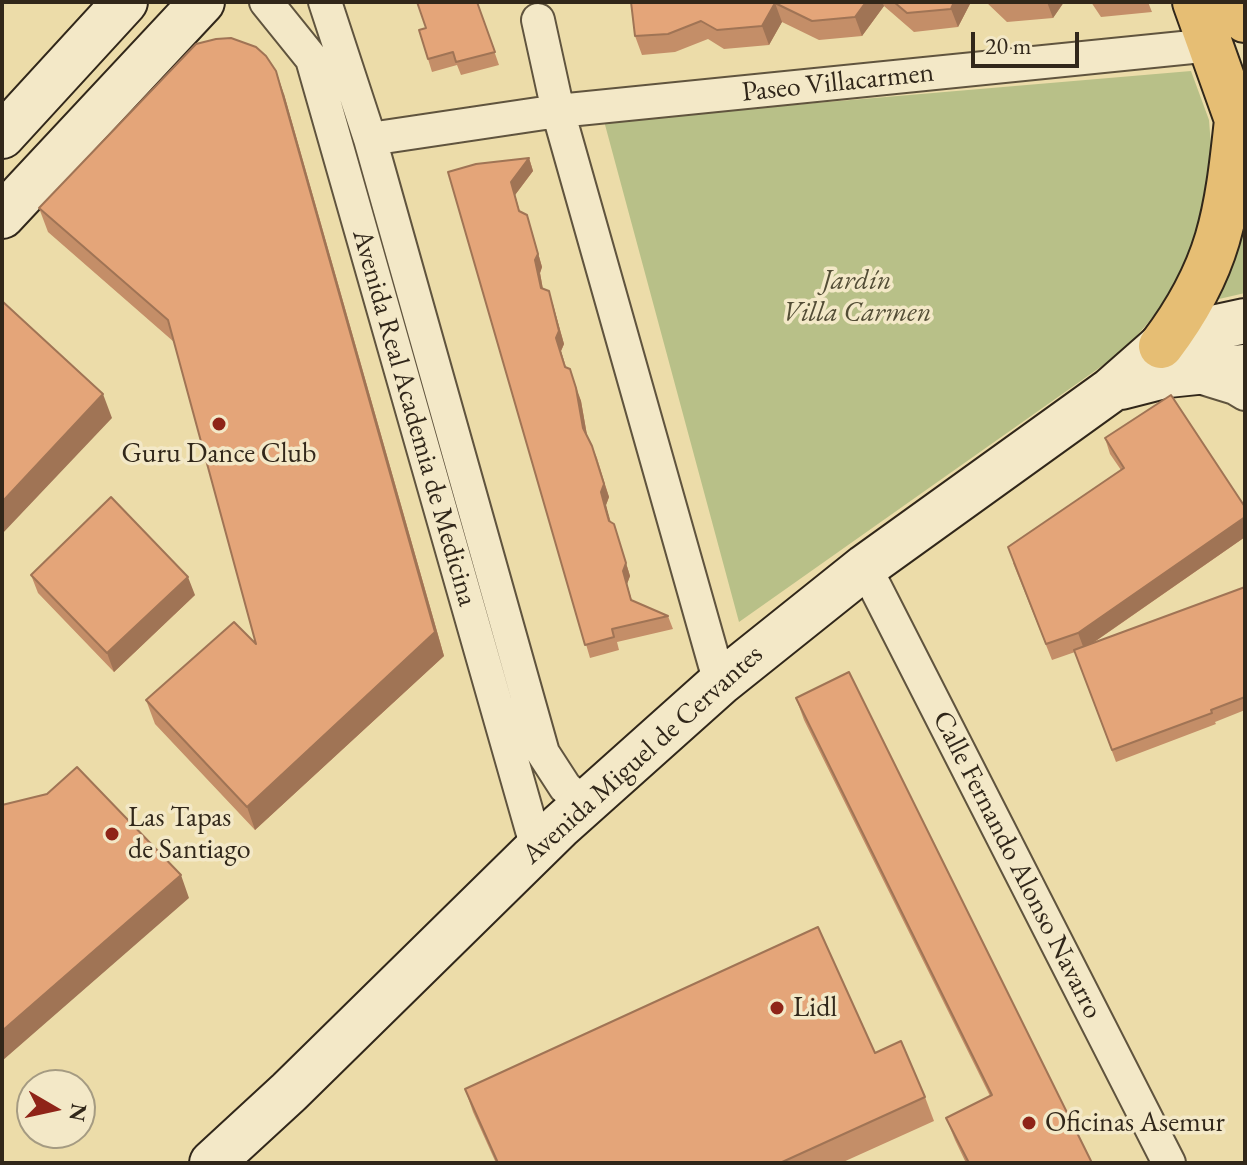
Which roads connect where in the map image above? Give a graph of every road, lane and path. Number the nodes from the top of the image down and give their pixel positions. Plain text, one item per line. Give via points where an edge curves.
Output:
1 (125, 2) edge
2 (202, 2) edge
3 (266, 2) edge
4 (325, 2) edge
5 (1195, 2) edge
6 (1240, 2) edge
7 (538, 20) dead end
8 (1228, 33) edge
9 (558, 111) junction
10 (1241, 131) edge
11 (2, 136) edge
12 (370, 139) junction
13 (2, 216) edge
14 (1245, 321) edge
15 (1171, 360) junction
16 (1245, 367) edge
17 (1245, 394) edge
18 (865, 567) junction
19 (720, 683) junction
20 (584, 804) junction
21 (537, 848) junction
22 (212, 1163) edge
23 (1169, 1163) edge

1 - 11 main road
2 - 13 main road
3 - 21 street, Avenida Real Academia de Medicina via 312,59
4 - 12 street, Avenida Real Academia de Medicina
5 - 8 main road
6 - 8 main road
7 - 9 street
8 - 9 street, Paseo Villacarmen
8 - 10 main road
9 - 12 street, Paseo Villacarmen
9 - 19 street
10 - 15 main road via 1219,240 1175,328
12 - 20 street, Avenida Real Academia de Medicina via 543,753 565,787
14 - 15 main road, Avenida Miguel de Cervantes via 1185,334
15 - 16 main road
15 - 17 street
15 - 18 main road, Avenida Miguel de Cervantes via 1111,390
18 - 19 main road, Avenida Miguel de Cervantes
18 - 23 street, Calle Fernando Alonso Navarro
19 - 20 main road, Avenida Miguel de Cervantes
20 - 21 main road, Avenida Miguel de Cervantes
21 - 22 main road, Avenida Miguel de Cervantes

